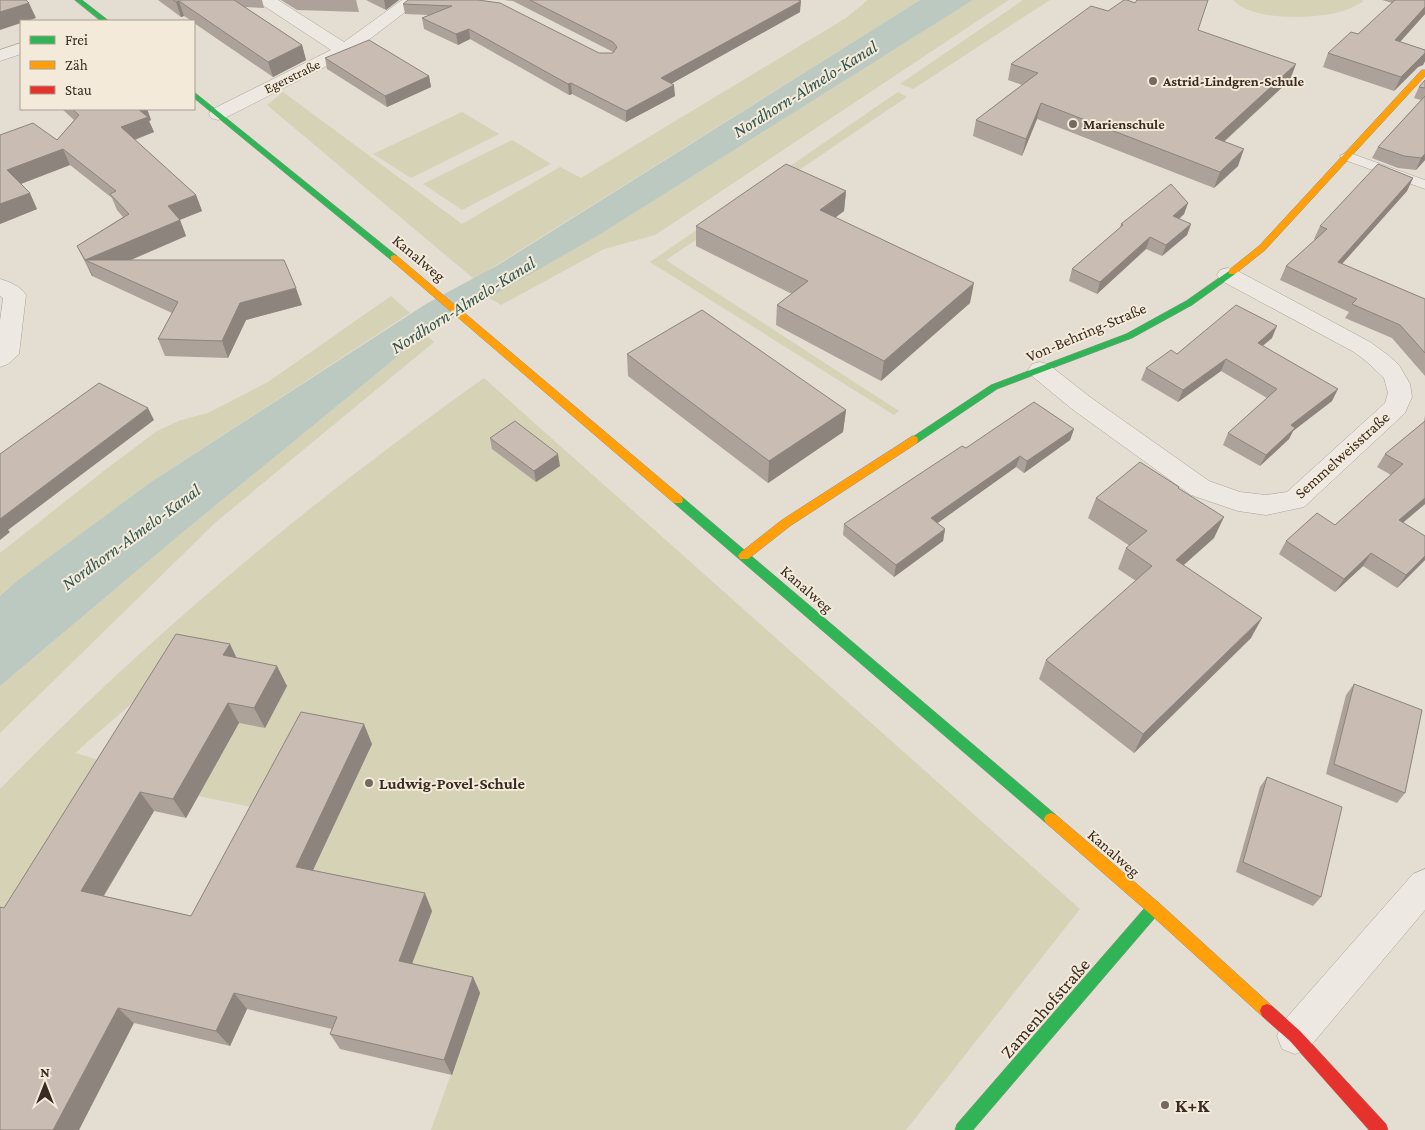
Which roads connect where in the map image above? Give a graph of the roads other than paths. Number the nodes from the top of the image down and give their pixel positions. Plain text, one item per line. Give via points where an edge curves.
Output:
1 (78, 0) edge
2 (267, 0) edge
3 (413, 0) edge
4 (103, 20) edge
5 (20, 48) edge
6 (344, 50) junction
7 (0, 56) edge
8 (1425, 72) edge
9 (195, 95) edge
10 (218, 114) junction
11 (1347, 156) junction
12 (1425, 185) edge
13 (1228, 275) junction
14 (0, 286) edge
15 (3, 356) edge
16 (1040, 370) junction
17 (744, 556) junction
18 (1425, 885) edge
19 (1154, 908) junction
20 (1295, 1036) junction
21 (963, 1130) edge
22 (1380, 1130) edge

1 - 4 street
2 - 6 street
3 - 6 street, Egerstraße
5 - 7 street
6 - 10 street, Egerstraße
8 - 11 street, Von-Behring-Straße
9 - 10 street, Kanalweg
10 - 17 street, Kanalweg via 421,280
11 - 12 lane
11 - 13 street, Von-Behring-Straße via 1262,248
13 - 16 street, Von-Behring-Straße via 1189,303 1129,336
13 - 16 street, Semmelweisstraße via 1362,347 1392,372 1400,391 1396,407 1294,500 1266,505 1238,501 1200,488
14 - 15 street via 15,295
16 - 17 street, Von-Behring-Straße via 994,387 786,523
17 - 19 street, Kanalweg
18 - 20 street
19 - 20 street, Kanalweg
19 - 21 street, Zamenhofstraße
20 - 22 street, Kanalweg

